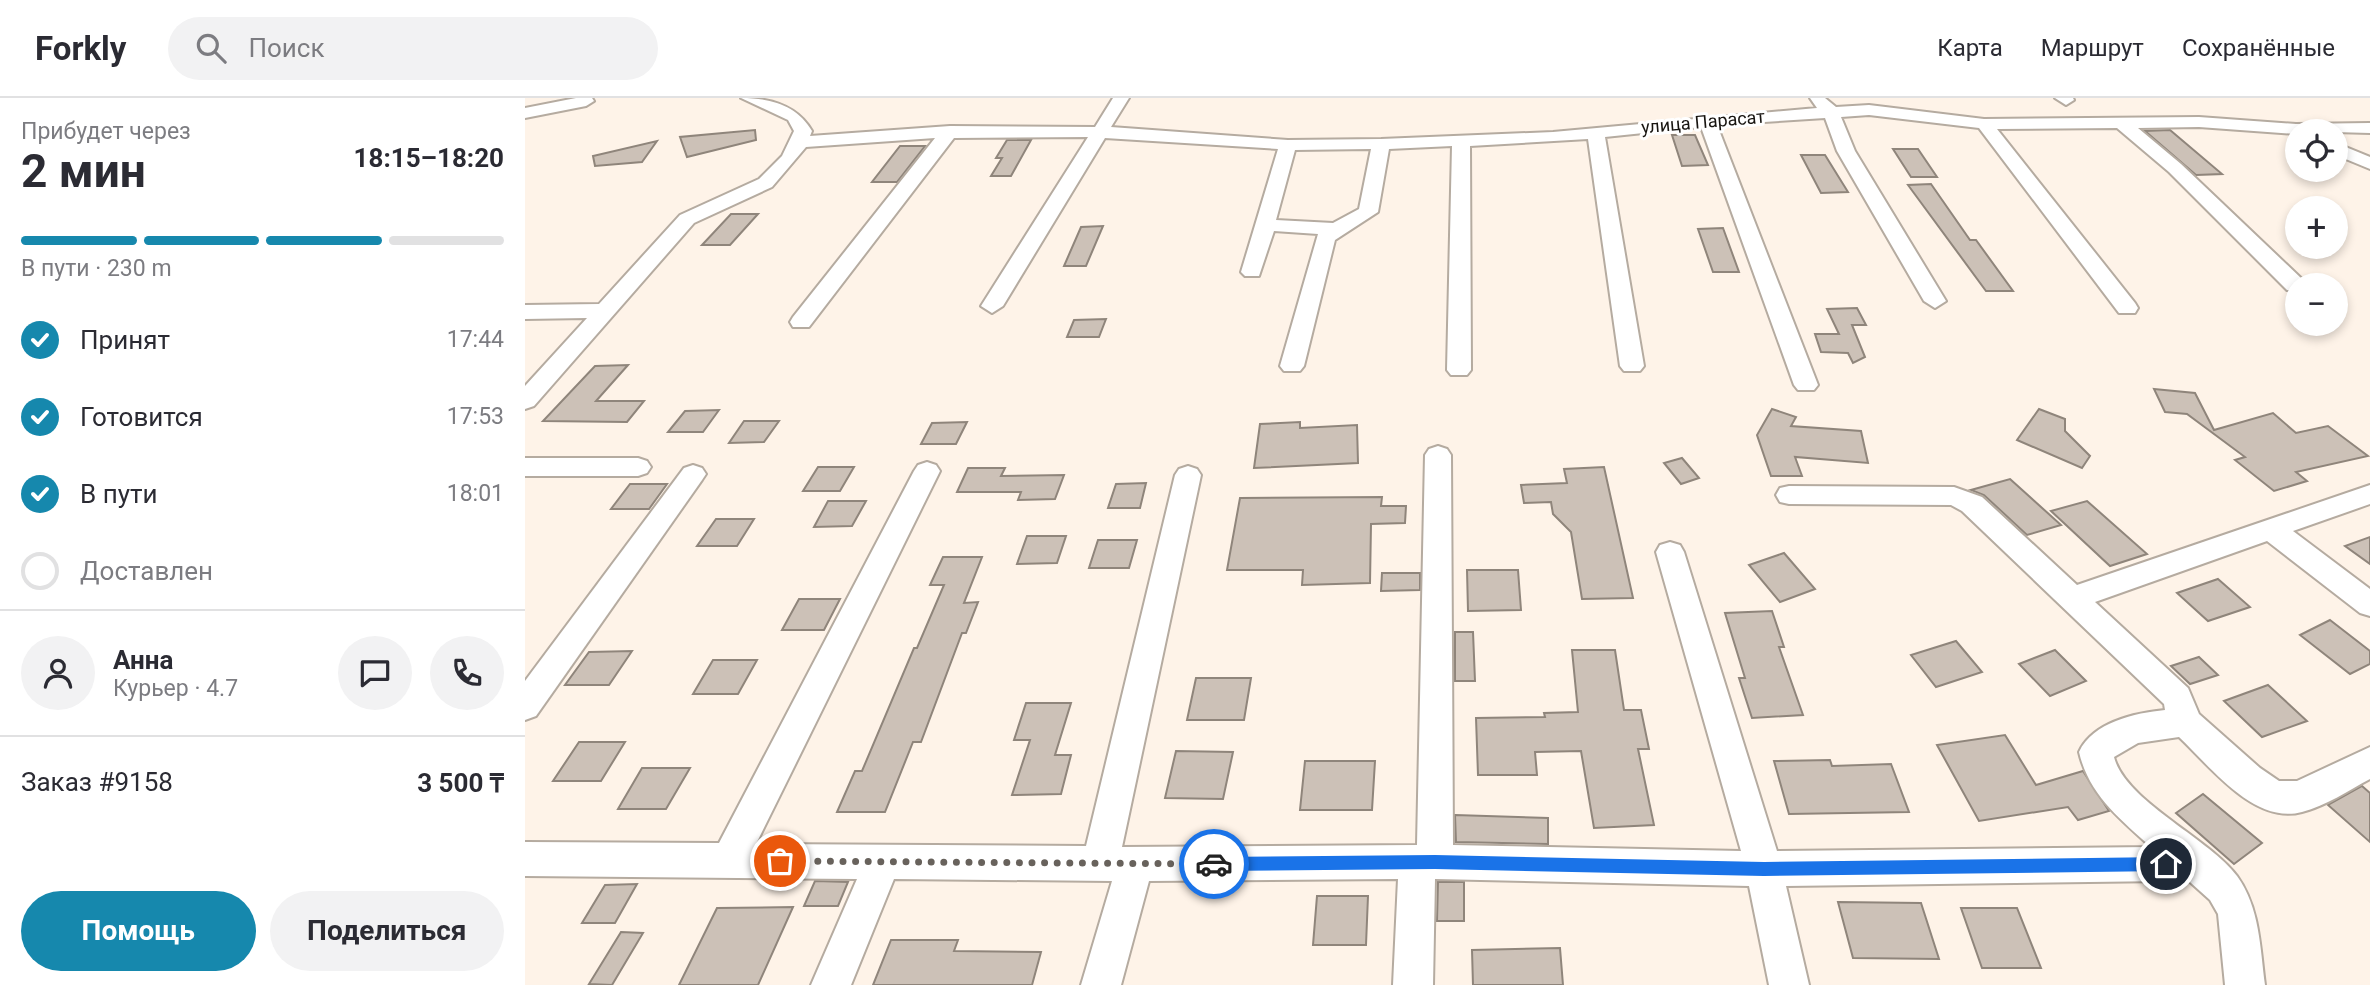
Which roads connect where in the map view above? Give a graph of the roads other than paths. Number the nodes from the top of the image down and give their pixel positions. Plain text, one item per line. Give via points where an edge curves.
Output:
1 (749, 98) edge
2 (1121, 98) edge
3 (1815, 98) edge
4 (586, 101) dead end
5 (1831, 112) junction
6 (525, 113) edge
7 (1707, 121) junction
8 (1984, 124) junction
9 (2123, 124) junction
10 (2370, 128) edge
11 (2285, 129) edge
12 (2348, 129) edge
13 (950, 131) junction
14 (1098, 132) junction
15 (1595, 132) junction
16 (1461, 140) junction
17 (800, 142) junction
18 (1291, 153) junction
19 (1379, 153) junction
20 (2348, 154) edge
21 (2370, 164) edge
22 (1278, 226) dead end
23 (1333, 229) junction
24 (1252, 272) dead end
25 (2285, 275) edge
26 (1935, 302) dead end
27 (992, 306) dead end
28 (2127, 308) dead end
29 (605, 311) junction
30 (525, 313) edge
31 (801, 322) dead end
32 (1292, 366) dead end
33 (1632, 366) dead end
34 (1459, 370) dead end
35 (1807, 385) dead end
36 (525, 401) edge
37 (1438, 455) dead end
38 (525, 467) edge
39 (638, 467) dead end
40 (927, 471) dead end
41 (693, 474) dead end
42 (1188, 475) dead end
43 (2370, 494) edge
44 (1789, 495) dead end
45 (2271, 529) junction
46 (1670, 552) dead end
47 (2073, 598) junction
48 (2370, 605) edge
49 (525, 706) edge
50 (2186, 722) junction
51 (2370, 762) edge
52 (2182, 851) junction
53 (525, 859) edge
54 (729, 861) junction
55 (883, 862) junction
56 (1426, 862) junction
57 (1117, 864) junction
58 (1764, 869) junction
59 (831, 985) edge
60 (1101, 985) edge
61 (1412, 985) edge
62 (1790, 985) edge
63 (2245, 985) edge

1 - 17 street via 795,117 803,131
2 - 14 street
3 - 5 street
4 - 6 street
5 - 7 street, улица Парасат
5 - 8 street, улица Парасат via 1869,110
5 - 26 street via 1846,151
7 - 15 street, улица Парасат
7 - 35 street
8 - 9 street, улица Парасат
8 - 28 street
9 - 11 street, улица Парасат via 2199,122
9 - 25 street
10 - 12 street, улица Парасат
13 - 14 street, улица Парасат
13 - 17 street, улица Парасат
13 - 31 street
14 - 18 street, улица Парасат
14 - 27 street
15 - 16 street, улица Парасат
15 - 33 street
16 - 19 street, улица Парасат
16 - 34 street
17 - 29 street via 766,185 687,219
18 - 19 street, улица Парасат
18 - 24 street
19 - 23 street via 1368,212 1356,222
20 - 21 street
22 - 23 street
23 - 32 street via 1325,238
29 - 30 street
29 - 36 street
37 - 56 street
38 - 39 street
40 - 54 street
41 - 49 street
42 - 57 street
43 - 45 street
44 - 47 street via 1954,496 1972,504
45 - 47 street
45 - 48 street
46 - 58 street
47 - 50 street via 2177,697
50 - 51 street via 2274,797 2300,797
50 - 52 street via 2139,726 2110,738 2096,752 2101,773 2121,798
52 - 58 street via 2166,864
52 - 63 street via 2223,887 2236,911
53 - 54 street
54 - 55 street
55 - 57 street
55 - 59 street
56 - 57 street
56 - 58 street
56 - 61 street
57 - 60 street
58 - 62 street

